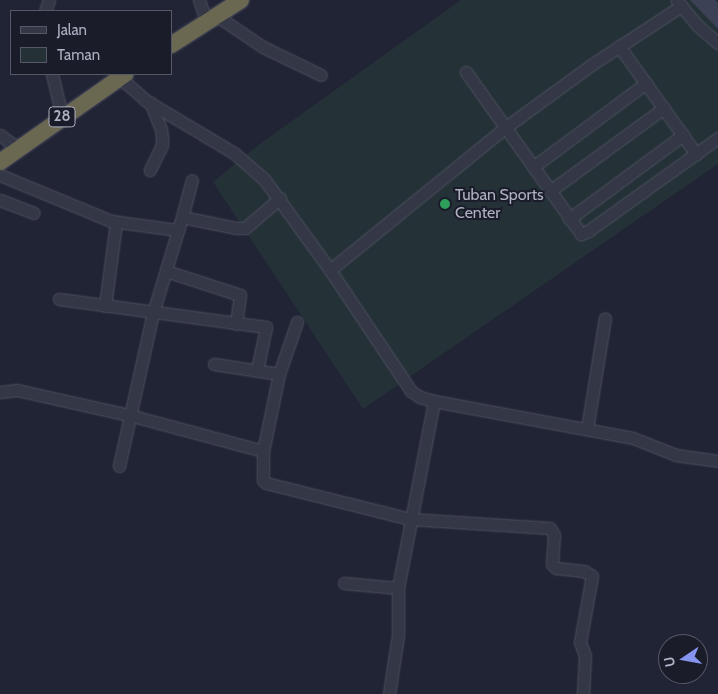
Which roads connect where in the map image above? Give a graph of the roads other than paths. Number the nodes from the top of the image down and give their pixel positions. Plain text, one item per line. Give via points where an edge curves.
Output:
1 (199, 0) edge
2 (241, 0) edge
3 (679, 3) edge
4 (212, 19) junction
5 (718, 42) edge
6 (172, 44) edge
7 (619, 46) junction
8 (466, 72) dead end
9 (52, 75) edge
10 (321, 75) dead end
11 (122, 76) edge
12 (646, 83) junction
13 (150, 102) junction
14 (664, 108) junction
15 (62, 116) junction
16 (506, 127) junction
17 (0, 136) edge
18 (683, 136) junction
19 (718, 138) edge
20 (19, 149) junction
21 (696, 154) junction
22 (0, 162) edge
23 (533, 167) junction
24 (150, 170) dead end
25 (0, 175) edge
26 (192, 180) dead end
27 (550, 191) junction
28 (280, 198) junction
29 (0, 200) edge
30 (34, 213) dead end
31 (182, 217) junction
32 (569, 219) junction
33 (116, 222) junction
34 (178, 230) junction
35 (330, 270) junction
36 (166, 271) junction
37 (59, 299) dead end
38 (105, 306) junction
39 (153, 314) junction
40 (605, 318) dead end
41 (297, 322) dead end
42 (236, 324) junction
43 (214, 364) dead end
44 (257, 370) junction
45 (279, 374) junction
46 (0, 392) edge
47 (434, 401) junction
48 (129, 415) junction
49 (587, 428) junction
50 (263, 451) junction
51 (718, 461) edge
52 (119, 466) dead end
53 (410, 519) junction
54 (344, 583) dead end
55 (398, 588) junction
56 (389, 694) edge
57 (583, 694) edge

1 - 4 street
2 - 4 highway
3 - 5 street via 697,25
3 - 7 street
4 - 6 highway
4 - 10 street
7 - 12 street
7 - 16 street
8 - 16 street
9 - 15 street
11 - 13 street
11 - 15 highway, 28
12 - 14 street
12 - 23 street
13 - 24 street via 162,138
13 - 28 street via 249,164
14 - 18 street
14 - 27 street
15 - 20 highway, 28
16 - 23 street
16 - 35 street
17 - 20 street
18 - 21 street
18 - 32 street
19 - 21 street
20 - 22 highway, 28
21 - 32 street via 585,233 579,233
23 - 27 street
25 - 33 street
26 - 31 street
27 - 32 street
28 - 31 street via 245,228
28 - 35 street
29 - 30 street
31 - 34 street
33 - 34 street
33 - 38 street
34 - 36 street
35 - 47 street via 411,391
36 - 39 street
36 - 42 street via 240,294
37 - 38 street
38 - 39 street
39 - 42 street
39 - 48 street
40 - 49 street
41 - 45 street
42 - 44 street via 266,327
43 - 44 street
44 - 45 street
45 - 50 street
46 - 48 street via 17,390
47 - 49 street
47 - 53 street
48 - 50 street
48 - 52 street
49 - 51 street via 633,438 676,455
50 - 53 street via 261,475 266,483
53 - 55 street
53 - 57 street via 550,528 554,535 552,564 556,568 584,571 592,576 580,642 585,656
54 - 55 street
55 - 56 street via 398,635

